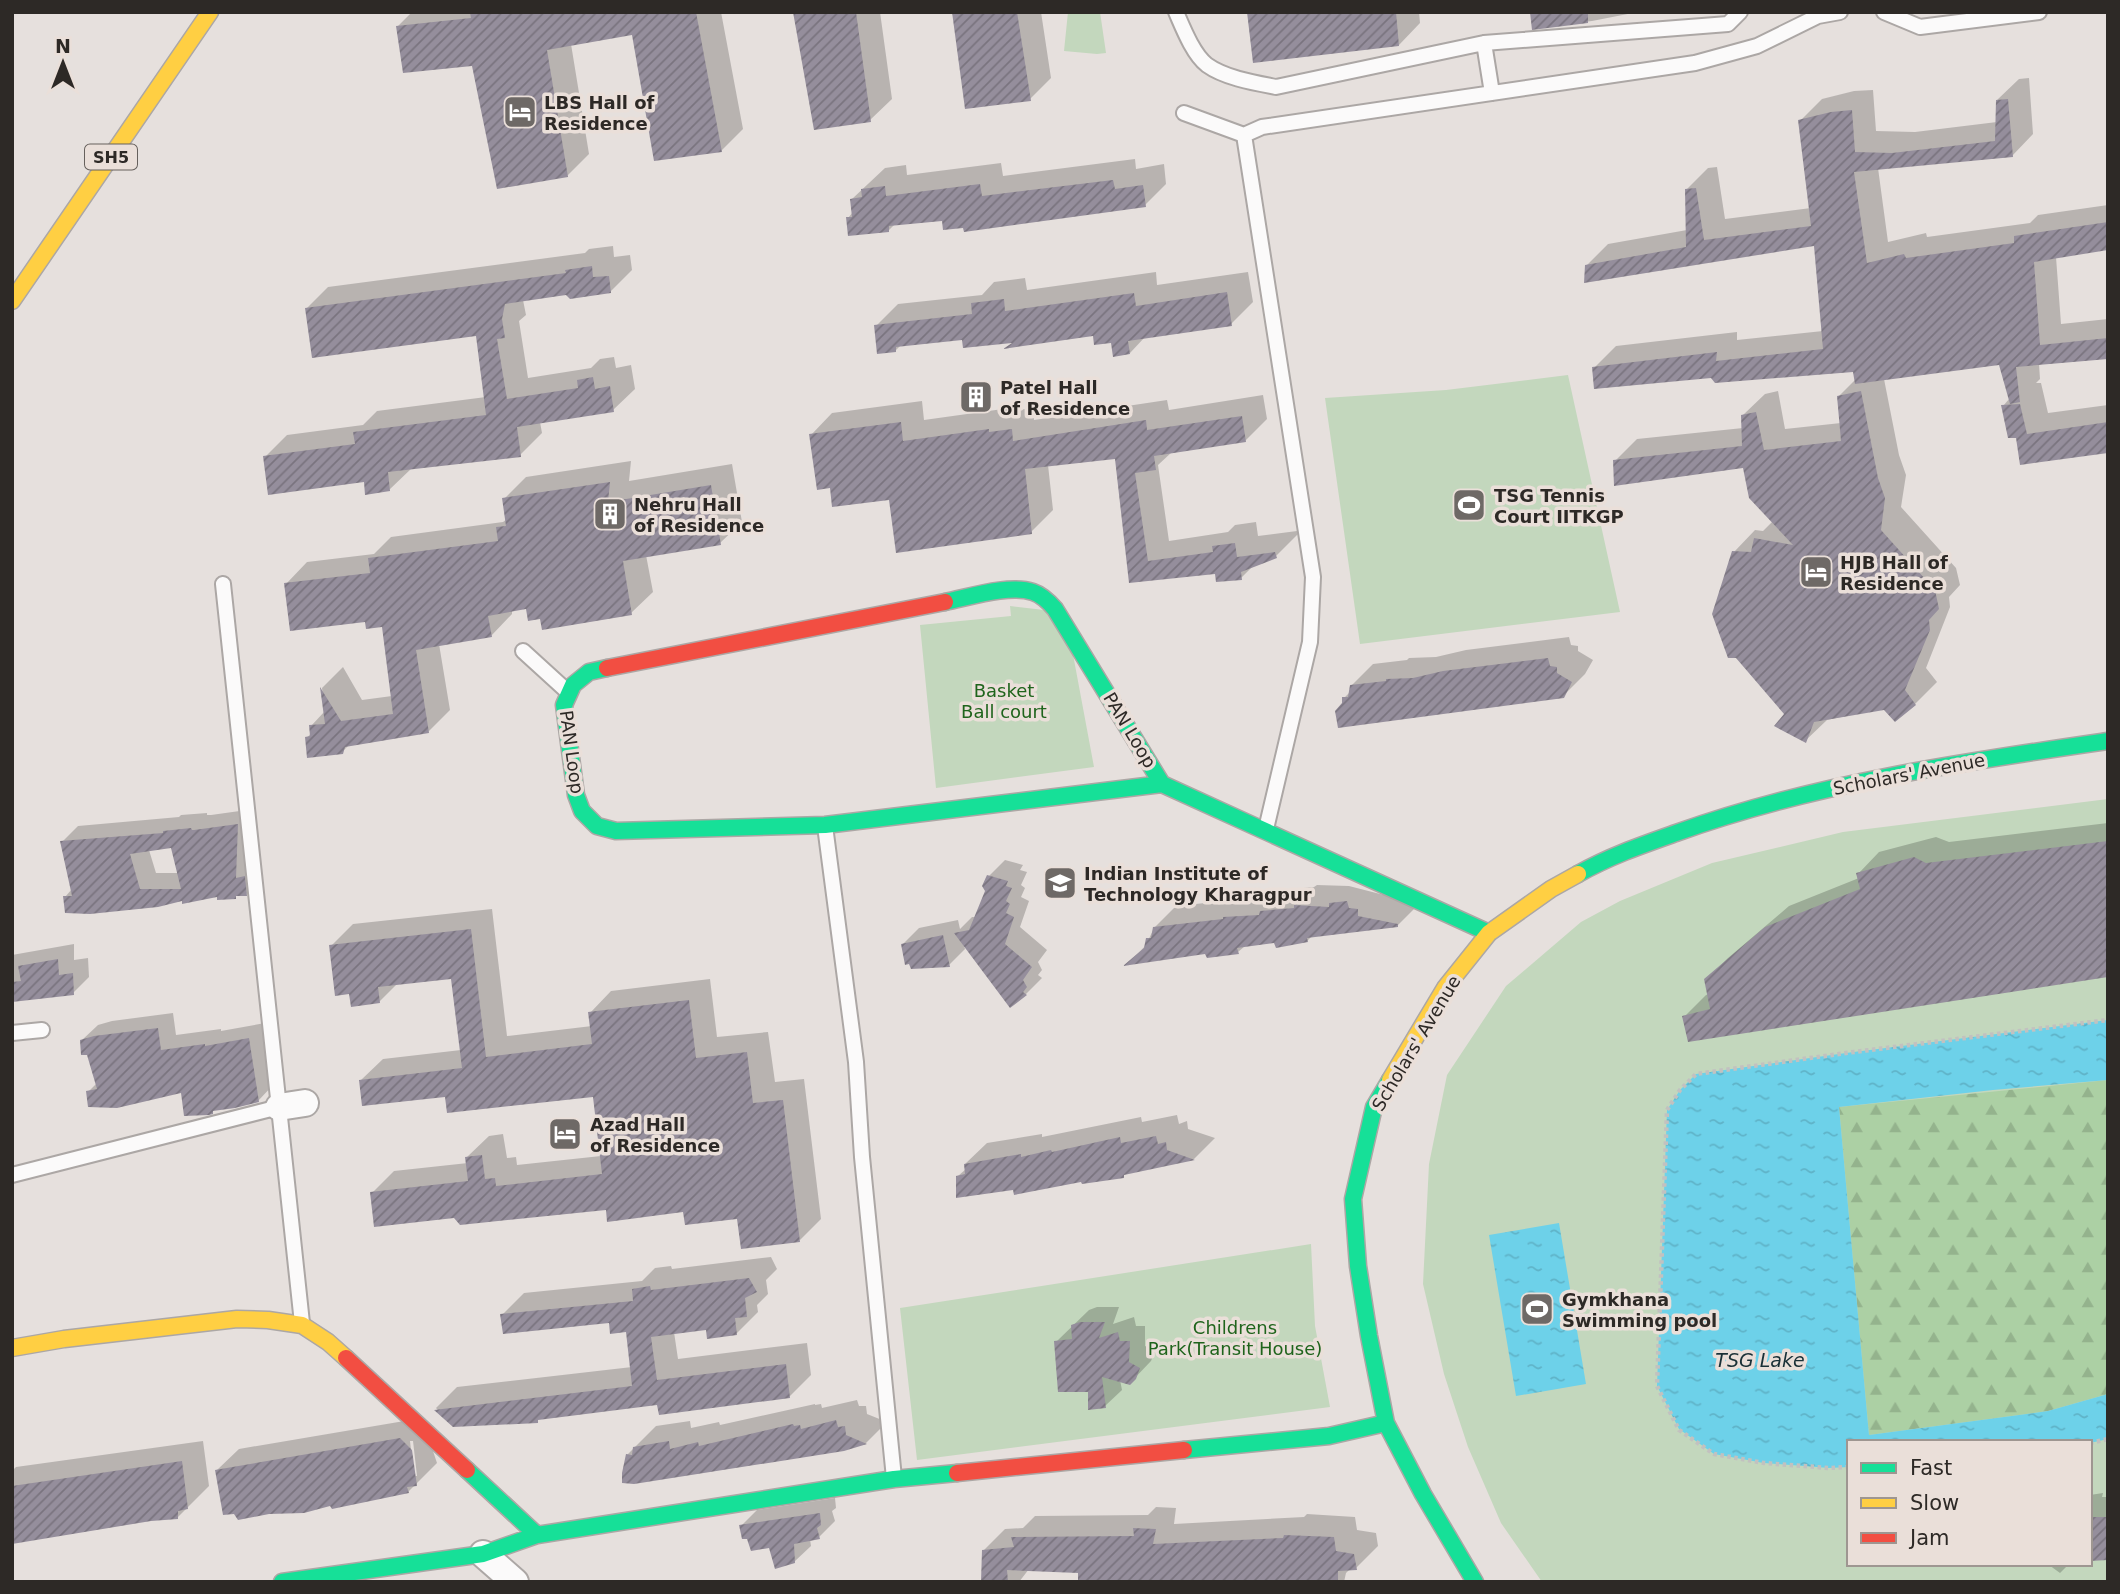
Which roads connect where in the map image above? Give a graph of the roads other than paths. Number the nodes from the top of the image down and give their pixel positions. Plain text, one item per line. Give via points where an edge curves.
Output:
1 (210, 12) edge
2 (1175, 12) edge
3 (1740, 12) edge
4 (1840, 12) edge
5 (1884, 12) edge
6 (1917, 12) edge
7 (2039, 12) edge
8 (1920, 27) junction
9 (1484, 43) junction
10 (1492, 93) junction
11 (1184, 113) dead end
12 (1244, 135) junction
13 (12, 301) edge
14 (223, 584) dead end
15 (523, 651) dead end
16 (569, 693) junction
17 (2108, 741) edge
18 (1162, 783) junction
19 (825, 825) junction
20 (1265, 830) junction
21 (1489, 933) junction
22 (42, 1030) dead end
23 (12, 1033) edge
24 (305, 1103) dead end
25 (279, 1107) junction
26 (12, 1175) edge
27 (302, 1325) junction
28 (12, 1348) edge
29 (1387, 1423) junction
30 (894, 1479) junction
31 (537, 1535) junction
32 (483, 1554) junction
33 (282, 1582) edge
34 (515, 1582) edge
35 (1475, 1582) edge

1 - 13 street, SH5
2 - 9 lane via 1206,64 1243,81 1276,87
3 - 9 lane via 1728,24
4 - 10 lane via 1818,16 1757,46 1695,63
5 - 8 lane
6 - 8 lane
7 - 8 lane
9 - 10 lane
10 - 12 lane via 1262,127
11 - 12 lane
12 - 20 lane via 1313,577 1310,642
14 - 25 lane
15 - 16 lane
16 - 18 street, PAN Loop via 589,671 1008,590 1033,590 1055,609
16 - 19 street, PAN Loop via 564,705 576,794 582,811 597,826 615,831
17 - 21 street, Scholars' Avenue via 1826,789 1725,815 1608,858 1551,889
18 - 19 street, PAN Loop
18 - 20 street, PAN Loop
19 - 30 lane via 856,1062
20 - 21 street, PAN Loop
21 - 29 street, Scholars' Avenue via 1445,988 1374,1107 1353,1199 1358,1266
22 - 23 lane
24 - 25 street
25 - 26 lane
25 - 27 lane
27 - 28 street via 237,1319
27 - 31 street via 328,1342
29 - 30 street via 1329,1436
29 - 35 street, Scholars' Avenue
30 - 31 street
31 - 32 street
32 - 33 street
32 - 34 street

